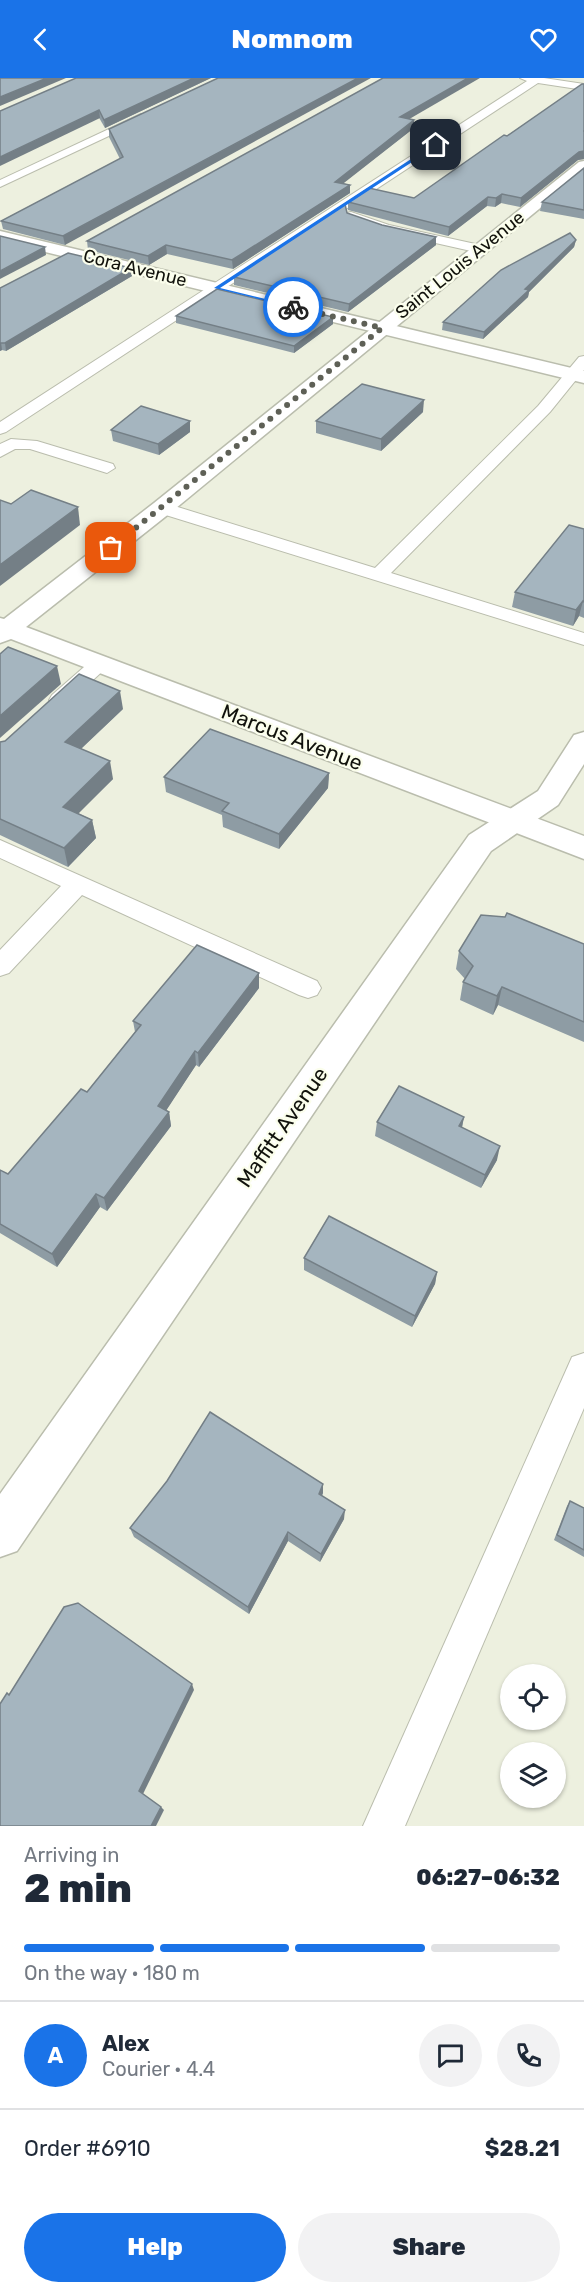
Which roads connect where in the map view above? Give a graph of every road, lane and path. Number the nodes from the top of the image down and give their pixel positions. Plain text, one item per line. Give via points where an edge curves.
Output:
1 (531, 79) edge
2 (584, 87) edge
3 (149, 113) edge
4 (584, 165) edge
5 (0, 184) edge
6 (351, 216) edge
7 (0, 236) edge
8 (88, 241) edge
9 (480, 249) junction
10 (68, 252) junction
11 (48, 263) edge
12 (216, 288) junction
13 (382, 328) junction
14 (584, 360) edge
15 (577, 375) edge
16 (0, 429) edge
17 (0, 452) edge
18 (107, 468) dead end
19 (162, 508) junction
20 (379, 575) junction
21 (2, 630) edge
22 (584, 639) edge
23 (99, 664) junction
24 (41, 716) edge
25 (584, 741) edge
26 (514, 822) junction
27 (0, 848) edge
28 (584, 848) edge
29 (78, 884) junction
30 (0, 966) edge
31 (308, 988) dead end
32 (584, 1369) edge
33 (0, 1534) edge
34 (384, 1826) edge

1 - 2 lane
1 - 12 lane
3 - 5 lane
4 - 9 street, Saint Louis Avenue
6 - 9 lane
7 - 10 street, Cora Avenue
8 - 10 street
9 - 13 street, Saint Louis Avenue
10 - 11 street
10 - 12 street, Cora Avenue
12 - 13 street, Cora Avenue
12 - 16 lane
13 - 15 street, Cora Avenue
13 - 19 street, Saint Louis Avenue
14 - 15 lane
15 - 20 lane
17 - 18 lane via 11,444 31,444
19 - 20 lane
19 - 21 street, Saint Louis Avenue
20 - 22 lane
21 - 23 street, Marcus Avenue
23 - 24 lane
23 - 26 street, Marcus Avenue
25 - 26 street, Maffitt Avenue via 548,798
26 - 28 street, Marcus Avenue
26 - 33 street, Maffitt Avenue via 480,843
27 - 29 lane
29 - 30 lane
29 - 31 lane
32 - 34 lane

